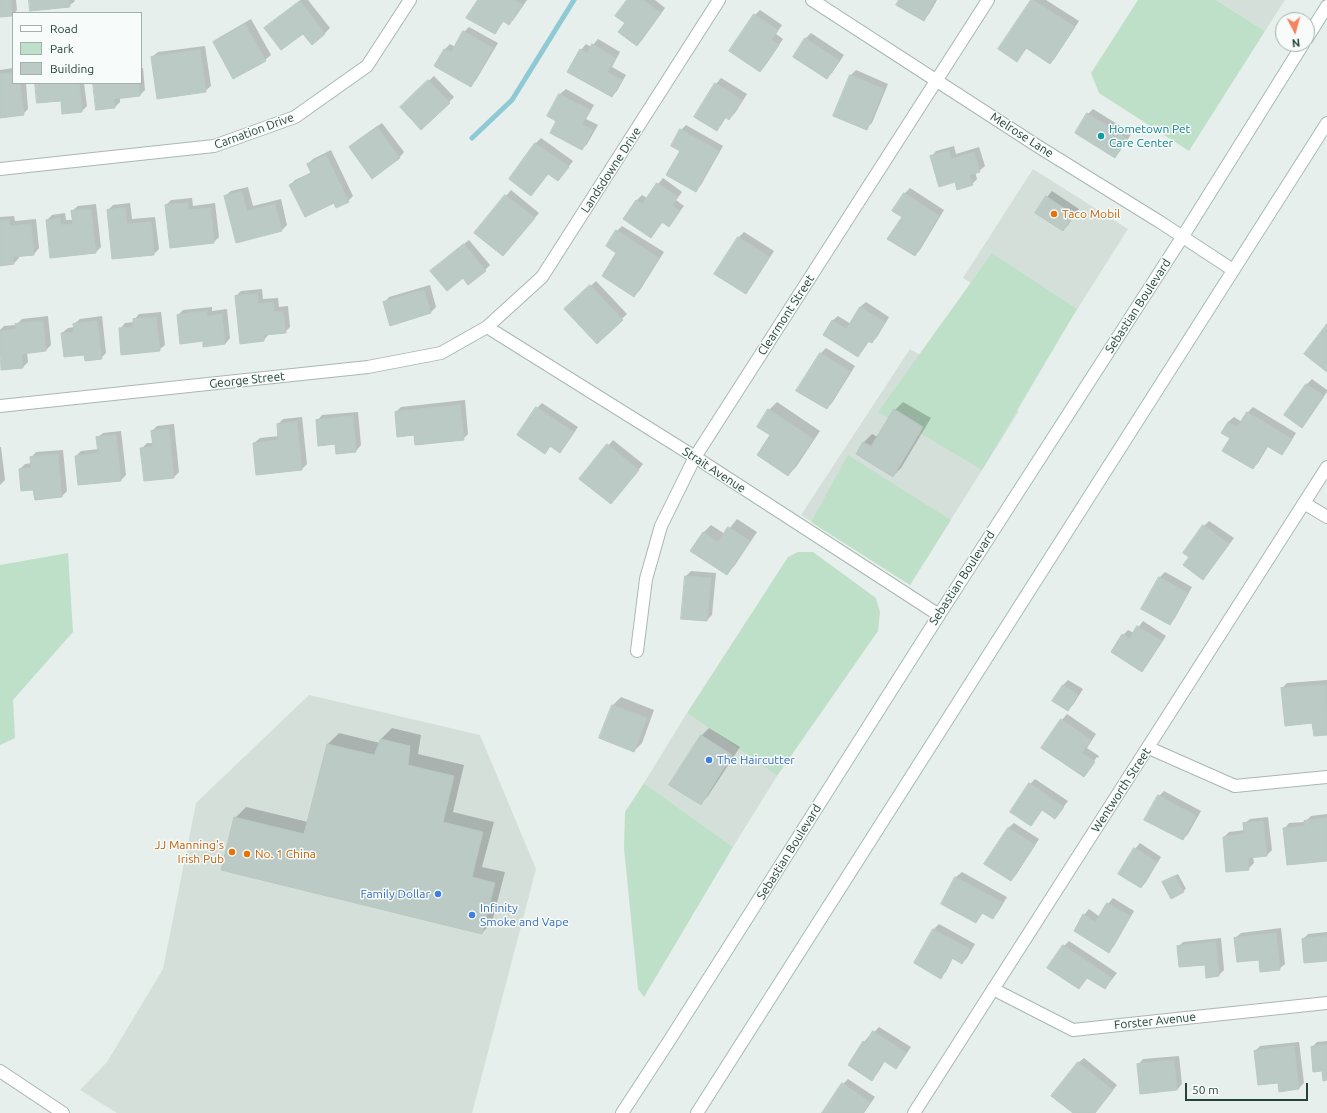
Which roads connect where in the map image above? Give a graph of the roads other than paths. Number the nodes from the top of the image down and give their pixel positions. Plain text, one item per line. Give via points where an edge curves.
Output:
1 (410, 0) edge
2 (719, 0) edge
3 (812, 0) edge
4 (988, 0) edge
5 (1327, 6) edge
6 (1315, 25) edge
7 (1298, 52) edge
8 (937, 80) junction
9 (1327, 123) edge
10 (0, 169) edge
11 (1183, 236) junction
12 (1233, 270) junction
13 (487, 326) junction
14 (0, 406) edge
15 (695, 457) junction
16 (1327, 467) edge
17 (1304, 503) junction
18 (1327, 517) edge
19 (939, 615) junction
20 (637, 652) dead end
21 (1149, 748) junction
22 (1327, 777) edge
23 (993, 989) junction
24 (1327, 1003) edge
25 (0, 1072) edge
26 (63, 1113) edge
27 (622, 1113) edge
28 (697, 1113) edge
29 (914, 1113) edge

1 - 10 street, Carnation Drive via 367,66 295,117 214,146
2 - 13 street, Landsdowne Drive via 542,277
3 - 8 street, Melrose Lane
4 - 8 street, Clearmont Street
5 - 6 street
7 - 11 street, Sebastian Boulevard
8 - 11 street, Melrose Lane
8 - 15 street, Clearmont Street
9 - 12 street
11 - 12 street, Melrose Lane
11 - 19 street, Sebastian Boulevard
12 - 28 street
13 - 14 street, George Street via 441,352 368,367
13 - 15 street, Strait Avenue
15 - 19 street, Strait Avenue
15 - 20 street, Clearmont Street via 661,526 646,579
16 - 17 street, Wentworth Street
17 - 18 street
17 - 21 street, Wentworth Street
19 - 27 street, Sebastian Boulevard
21 - 22 street via 1236,786
21 - 23 street, Wentworth Street
23 - 24 street, Forster Avenue via 1073,1030
23 - 29 street, Wentworth Street
25 - 26 street

